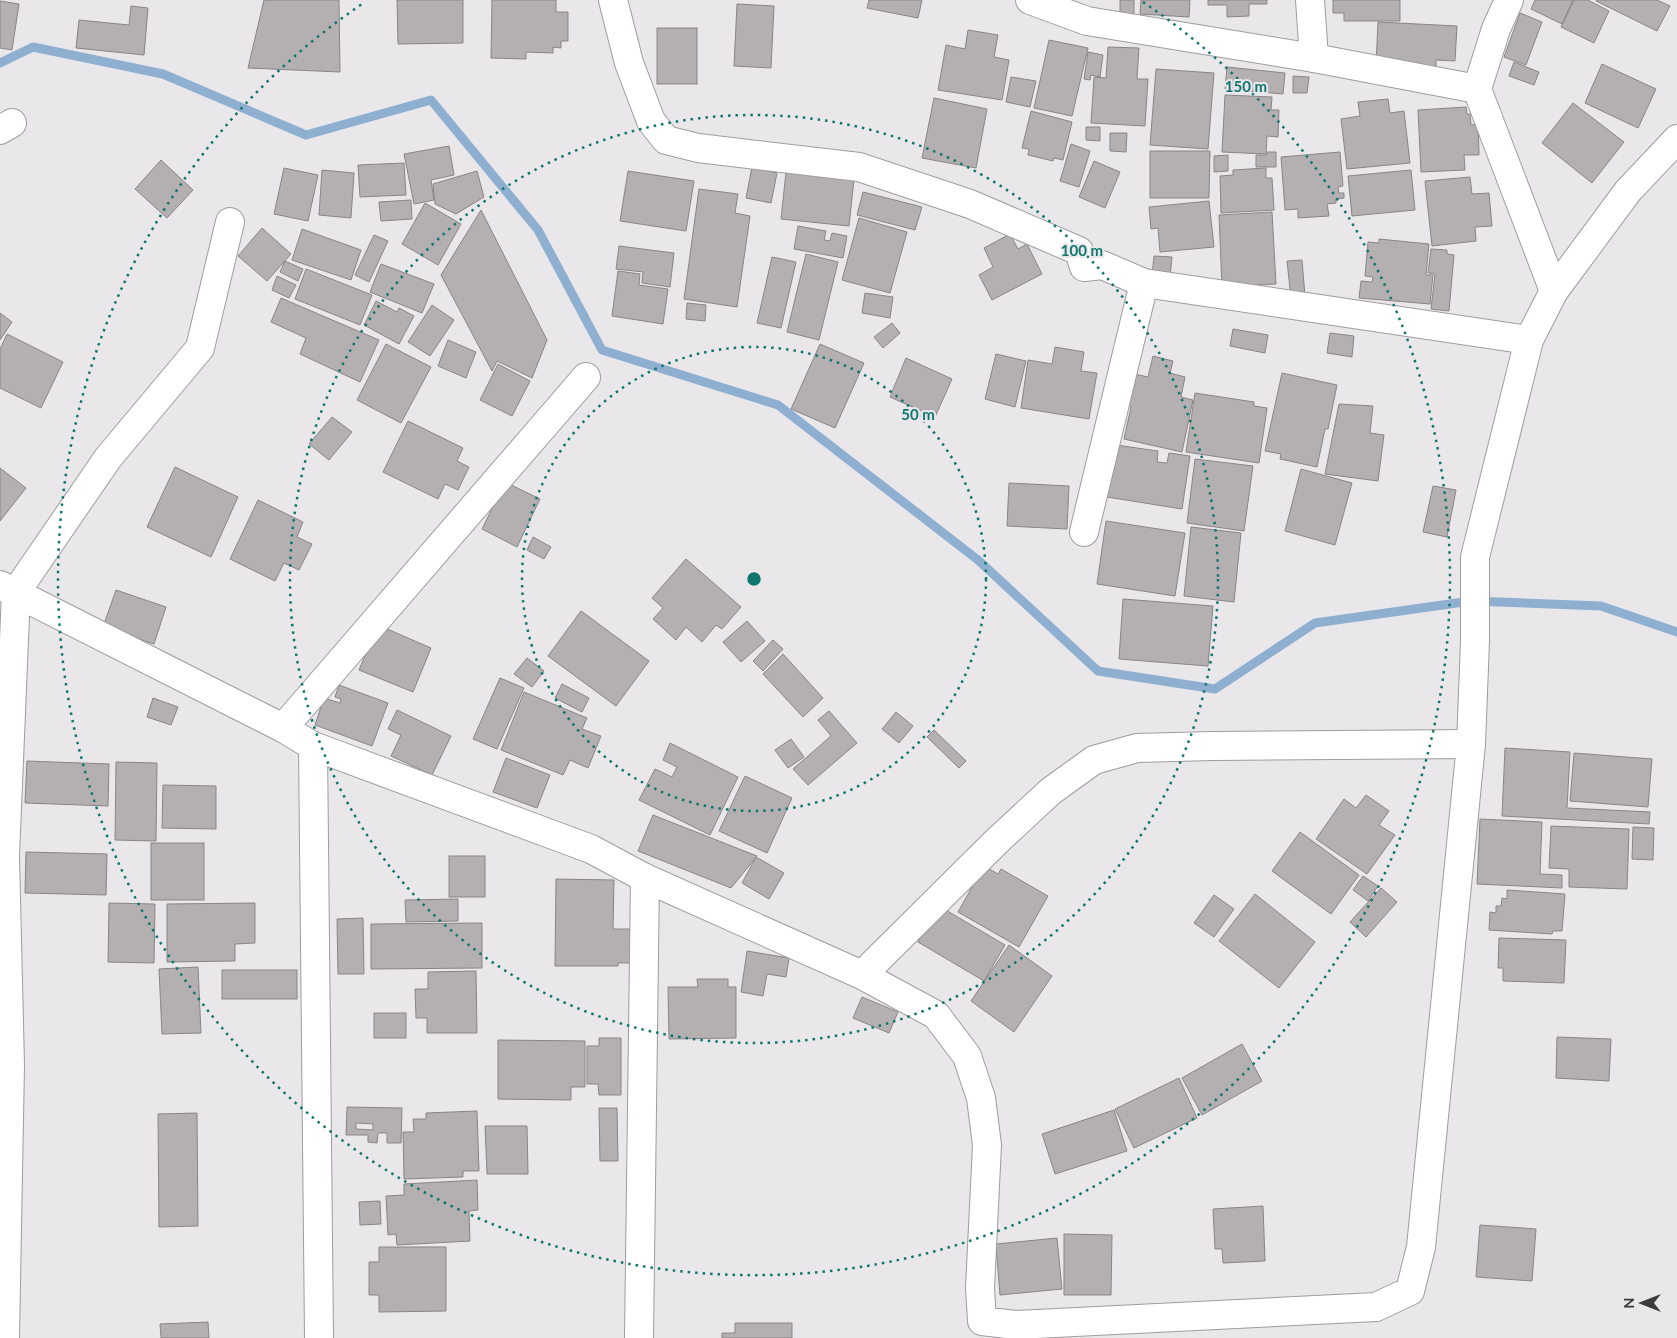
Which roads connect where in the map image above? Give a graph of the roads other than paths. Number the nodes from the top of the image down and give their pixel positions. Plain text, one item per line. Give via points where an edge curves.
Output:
1 (613, 0) edge
2 (1030, 0) edge
3 (1310, 0) edge
4 (1509, 0) edge
5 (1314, 58) junction
6 (1477, 88) junction
7 (1677, 140) edge
8 (230, 222) dead end
9 (1144, 283) junction
10 (1554, 291) junction
11 (1529, 340) junction
12 (586, 376) dead end
13 (1084, 532) dead end
14 (8, 589) edge
15 (283, 728) junction
16 (1471, 744) junction
17 (313, 746) junction
18 (645, 878) junction
19 (862, 975) junction
20 (981, 1329) edge
21 (5, 1338) edge
22 (319, 1338) edge
23 (640, 1338) edge

1 - 9 street via 629,63 644,104 666,140 698,148 859,167 970,204 1079,251 1084,267 1102,265
2 - 5 street via 1087,21
3 - 5 street
4 - 6 street
5 - 6 street
6 - 10 street
7 - 10 street via 1628,191
8 - 14 street via 200,348 108,458
9 - 11 street
9 - 13 street
10 - 11 street
11 - 16 street via 1475,557
12 - 15 street
14 - 15 street
14 - 21 street via 5,856 10,1065
15 - 17 street
16 - 19 street via 1137,748 1094,760 1052,791 998,840
16 - 20 street via 1421,1247 1410,1291 1376,1306
17 - 18 street via 591,849
17 - 22 street
18 - 19 street
18 - 23 street
19 - 20 street via 936,1015 967,1056 981,1098 987,1145

